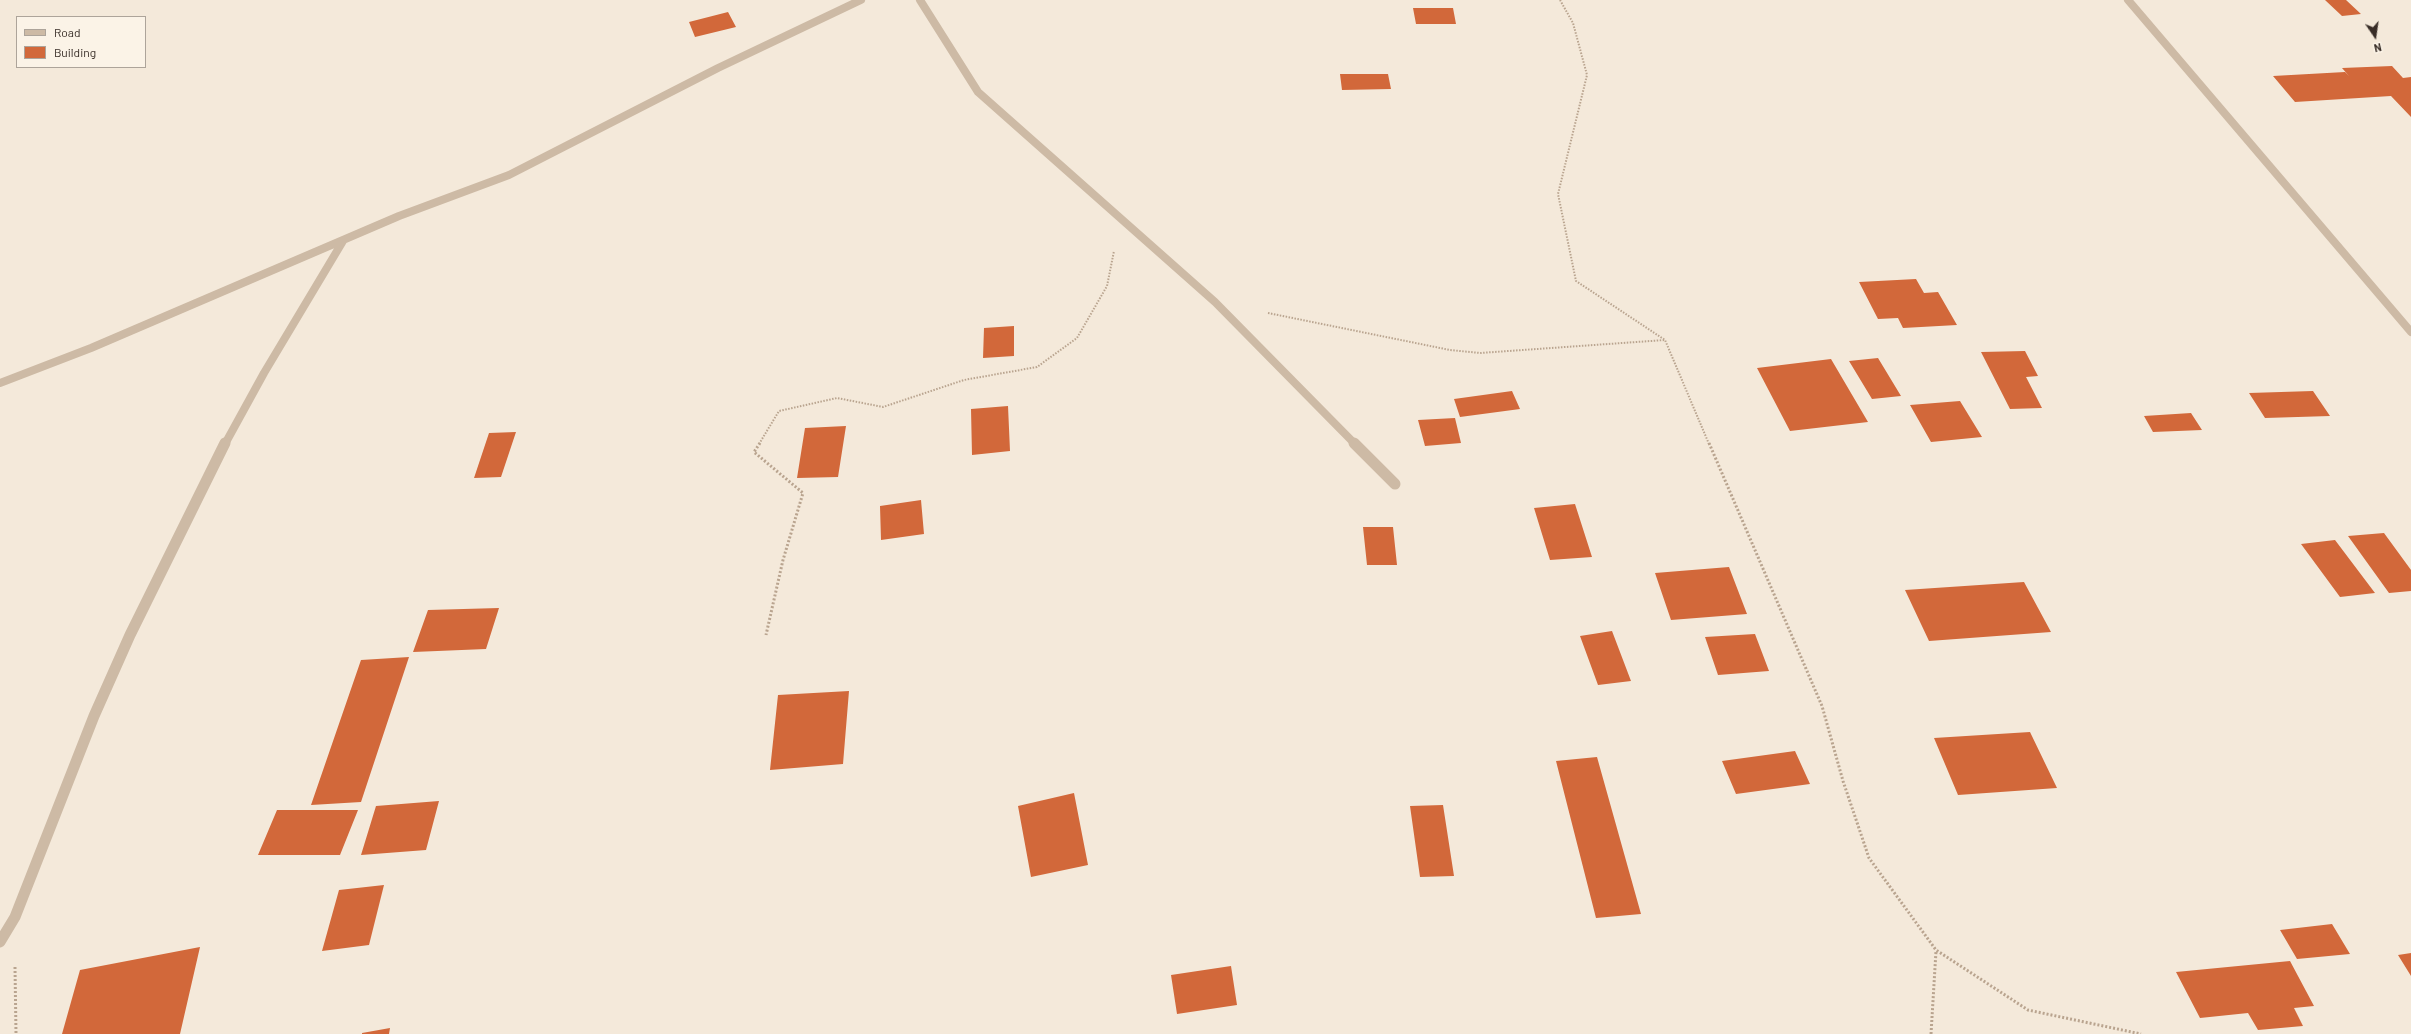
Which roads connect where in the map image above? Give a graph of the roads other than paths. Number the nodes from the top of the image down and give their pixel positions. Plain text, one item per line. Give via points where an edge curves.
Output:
1 (861, 0) edge
2 (920, 0) edge
3 (2128, 0) edge
4 (343, 241) junction
5 (2411, 332) edge
6 (0, 383) edge
7 (1395, 484) dead end
8 (0, 942) edge

1 - 4 street via 718,68 509,175 399,216
2 - 7 street via 978,92 1215,302
3 - 5 street
4 - 6 street via 91,348
4 - 8 street via 264,373 231,434 130,635 94,716 15,917

